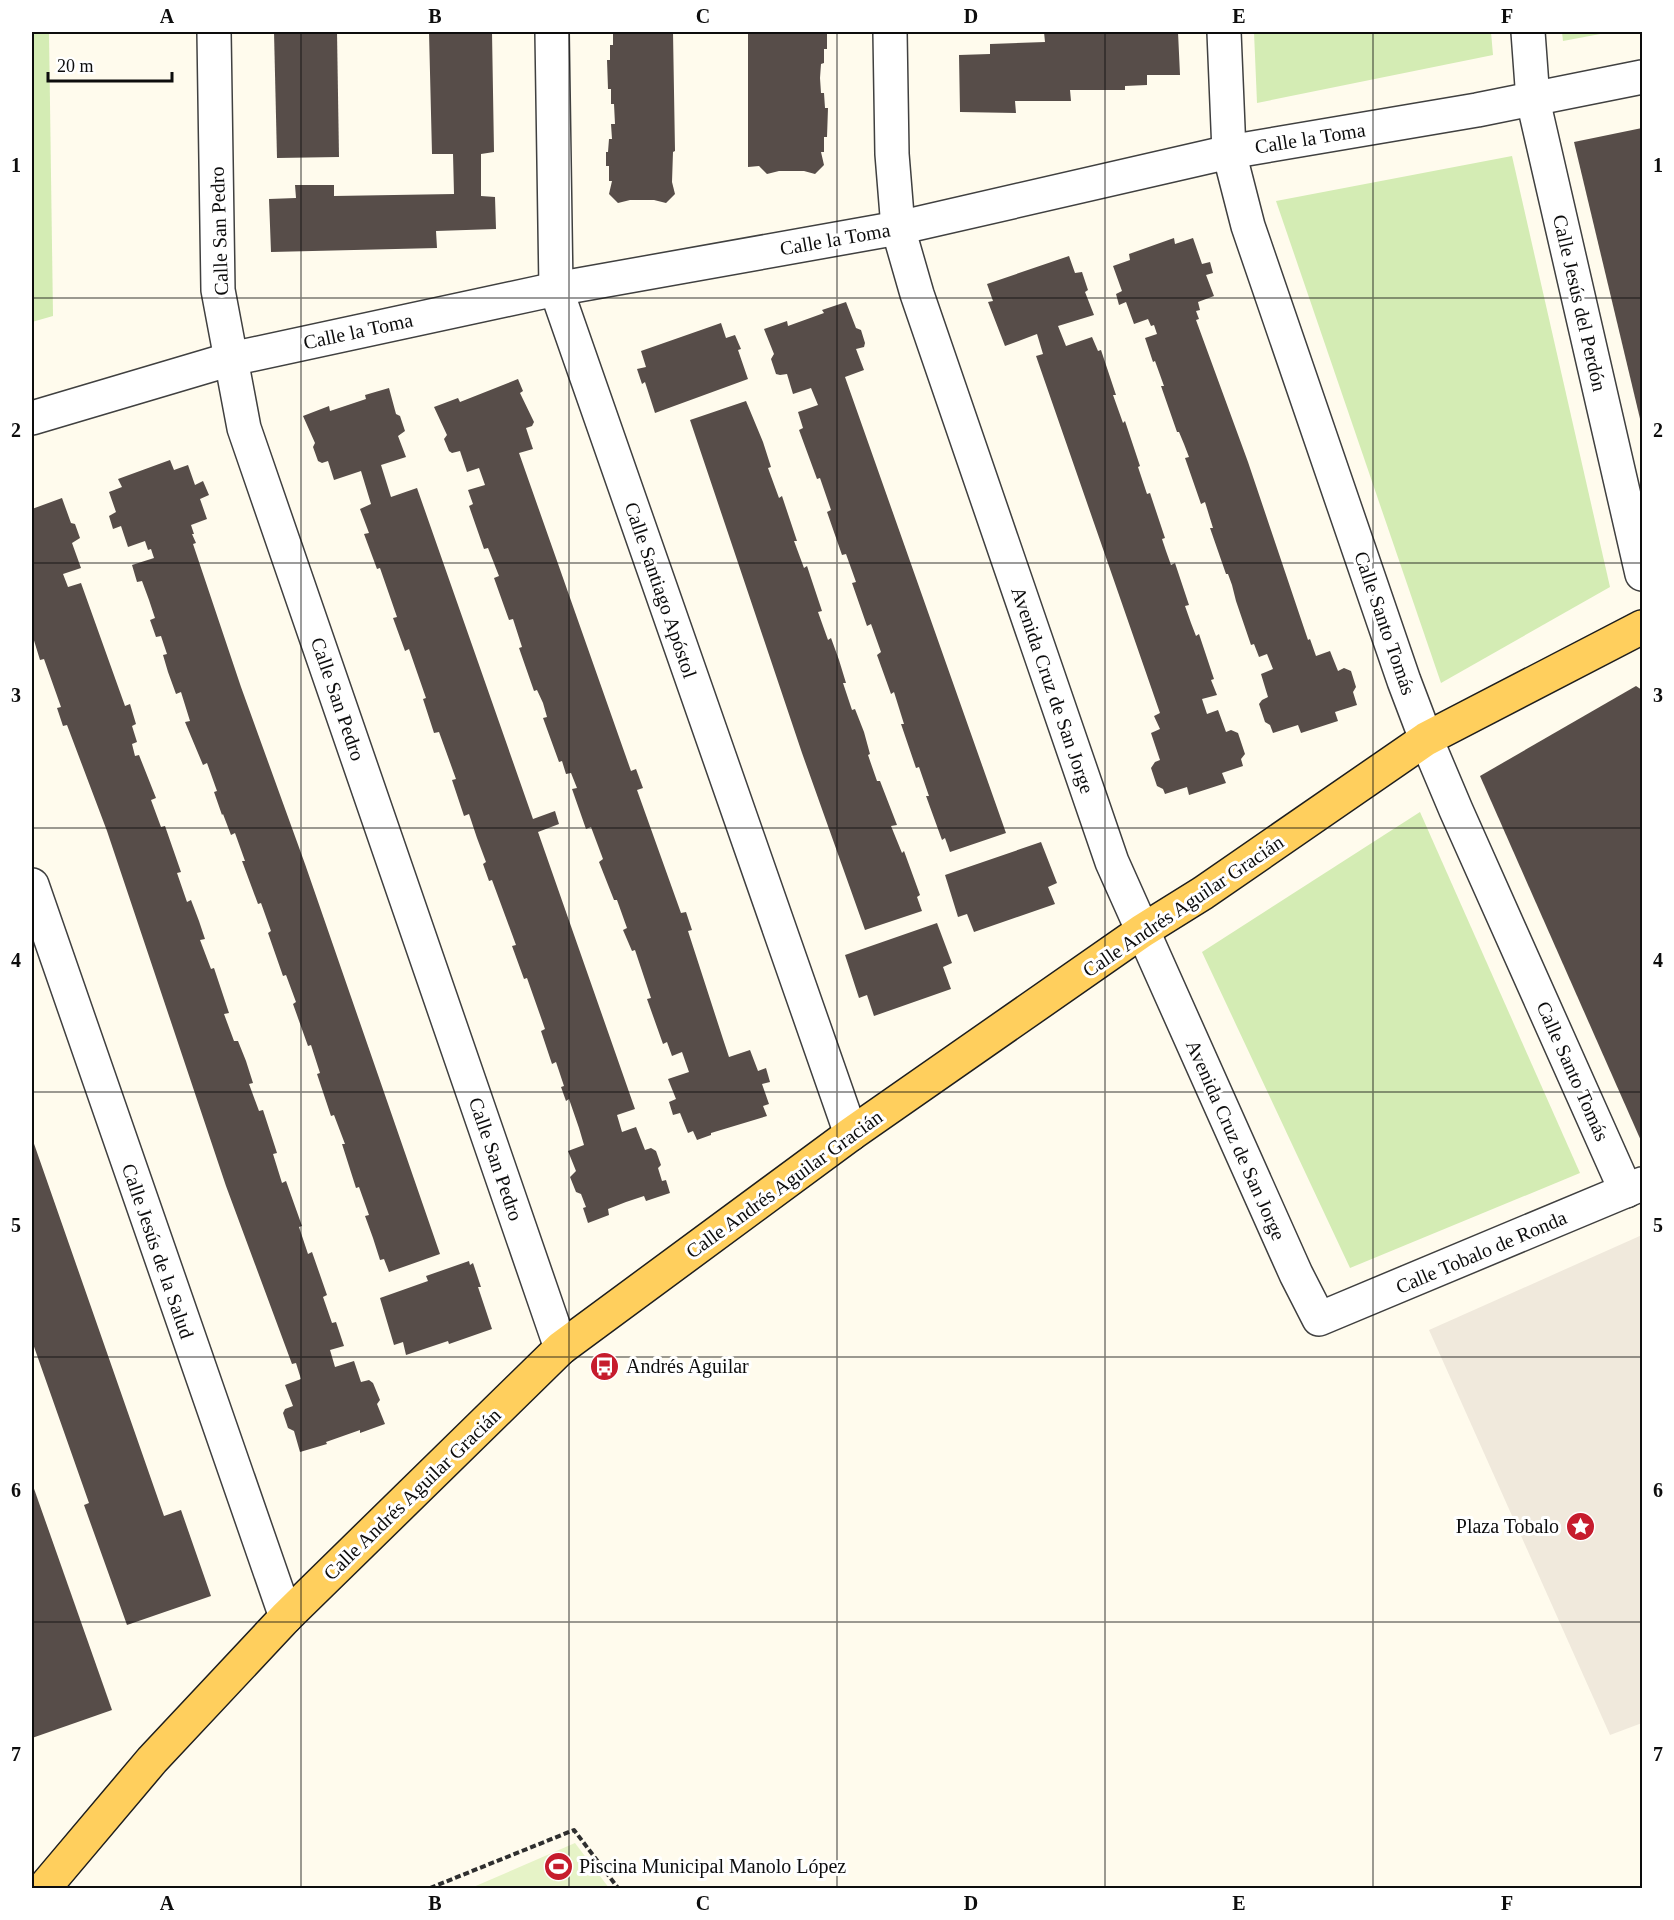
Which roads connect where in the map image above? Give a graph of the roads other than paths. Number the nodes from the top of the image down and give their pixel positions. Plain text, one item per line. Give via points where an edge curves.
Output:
1 (214, 32) edge
2 (552, 32) edge
3 (890, 32) edge
4 (1224, 32) edge
5 (1528, 32) edge
6 (1642, 77) edge
7 (1533, 100) junction
8 (1229, 152) junction
9 (898, 228) junction
10 (556, 289) junction
11 (231, 359) junction
12 (32, 418) edge
13 (1642, 574) edge
14 (1642, 627) edge
15 (1426, 739) junction
16 (32, 885) edge
17 (1142, 931) junction
18 (851, 1134) junction
19 (1634, 1187) edge
20 (1319, 1319) joint
21 (561, 1348) junction
22 (286, 1617) junction
23 (44, 1888) edge

1 - 11 street, Calle San Pedro via 218,290
2 - 10 street, Calle Santiago Apóstol
3 - 9 street, Avenida Cruz de San Jorge
4 - 8 street, Calle Santo Tomás
5 - 7 street, Calle Jesús del Perdón
6 - 7 street, Calle la Toma
7 - 8 street, Calle la Toma
7 - 13 street, Calle Jesús del Perdón
8 - 9 street, Calle la Toma
8 - 15 street, Calle Santo Tomás via 1248,226
9 - 10 street, Calle la Toma
9 - 17 street, Avenida Cruz de San Jorge via 917,294 1108,851
10 - 11 street, Calle la Toma
10 - 18 street, Calle Santiago Apóstol
11 - 12 street, Calle la Toma
11 - 21 street, Calle San Pedro via 244,428
14 - 15 main road, Calle Andrés Aguilar Gracián
15 - 17 main road, Calle Andrés Aguilar Gracián
15 - 19 street, Calle Santo Tomás
16 - 22 street, Calle Jesús de la Salud
17 - 18 main road, Calle Andrés Aguilar Gracián
17 - 20 street, Avenida Cruz de San Jorge
18 - 21 main road, Calle Andrés Aguilar Gracián
19 - 20 street, Calle Tobalo de Ronda
21 - 22 main road, Calle Andrés Aguilar Gracián
22 - 23 main road, Calle Andrés Aguilar Gracián via 152,1760

